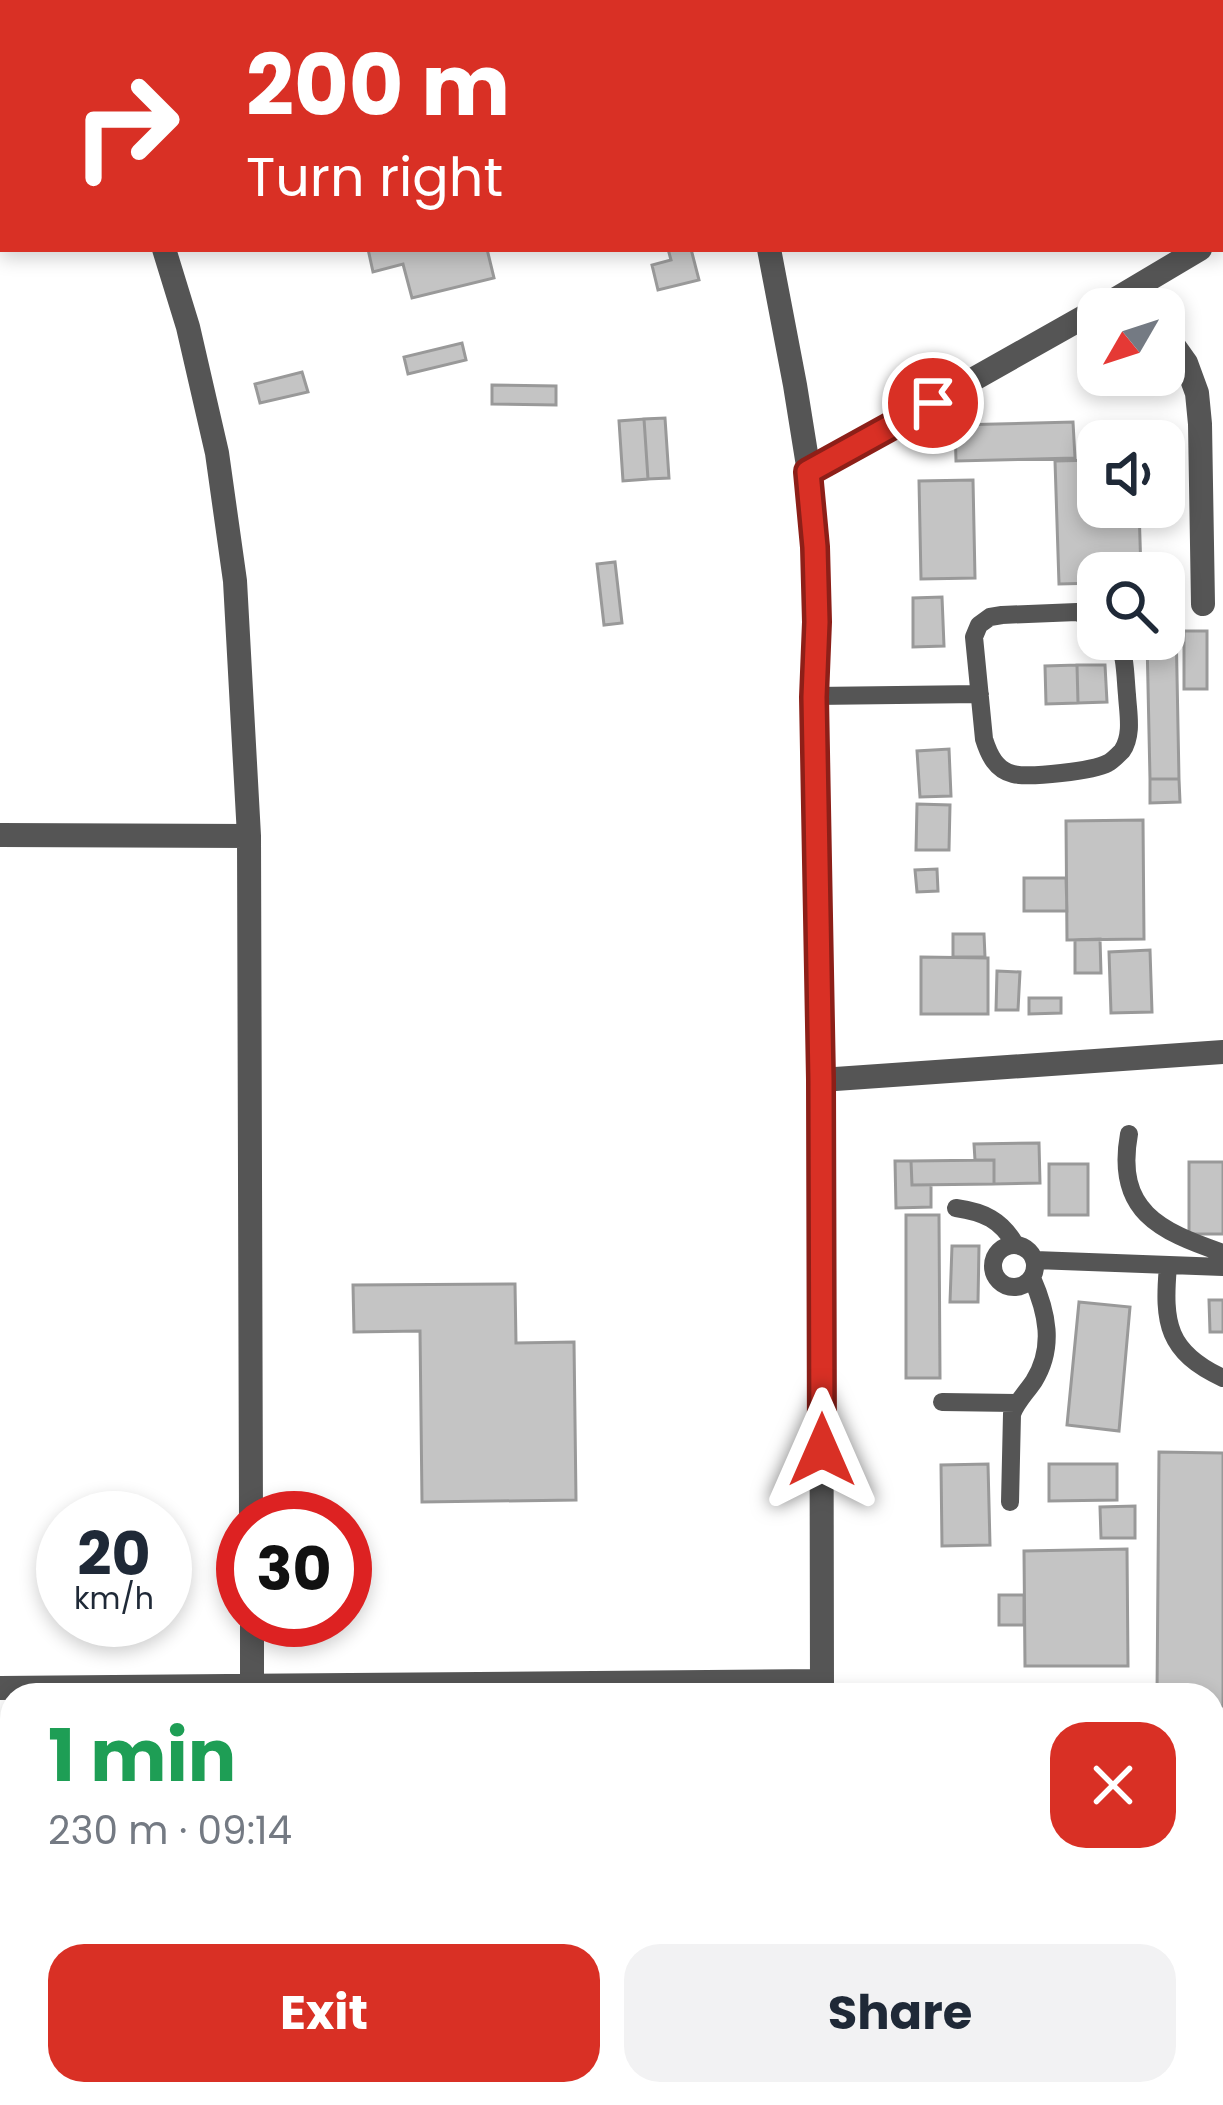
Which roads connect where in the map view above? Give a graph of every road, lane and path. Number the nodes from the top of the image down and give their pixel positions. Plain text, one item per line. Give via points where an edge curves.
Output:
1 (165, 252) edge
2 (770, 252) edge
3 (1195, 252) edge
4 (1141, 288) edge
5 (1077, 326) edge
6 (1185, 362) edge
7 (808, 472) junction
8 (1203, 604) dead end
9 (1077, 612) edge
10 (1125, 660) edge
11 (980, 694) junction
12 (814, 697) junction
13 (0, 835) edge
14 (249, 836) junction
15 (1223, 1052) edge
16 (821, 1080) junction
17 (1129, 1134) dead end
18 (956, 1208) dead end
19 (1015, 1244) junction
20 (1223, 1253) edge
21 (1168, 1266) junction
22 (1223, 1267) edge
23 (1034, 1269) junction
24 (1223, 1378) edge
25 (942, 1402) dead end
26 (1016, 1403) junction
27 (251, 1491) edge
28 (1010, 1502) dead end
29 (252, 1647) edge
30 (252, 1683) edge
31 (823, 1683) edge

1 - 14 street via 217,452 235,581
2 - 7 street
3 - 4 street
5 - 7 street
6 - 8 street via 1200,424
7 - 12 street
9 - 11 lane via 989,617 974,637
10 - 11 lane via 1128,740 1109,763 1094,767 1029,775 999,767 984,739
11 - 12 lane
12 - 16 street
13 - 14 street
14 - 27 street
15 - 16 street
16 - 31 street
17 - 20 lane via 1127,1183 1138,1205 1176,1236
18 - 19 lane via 996,1220
19 - 23 lane via 1031,1252
19 - 23 lane via 999,1251 995,1276 1018,1287
21 - 22 lane
21 - 23 lane
21 - 24 lane via 1170,1328 1200,1366
23 - 26 lane via 1047,1343 1038,1375
25 - 26 lane
26 - 28 lane
29 - 30 street

